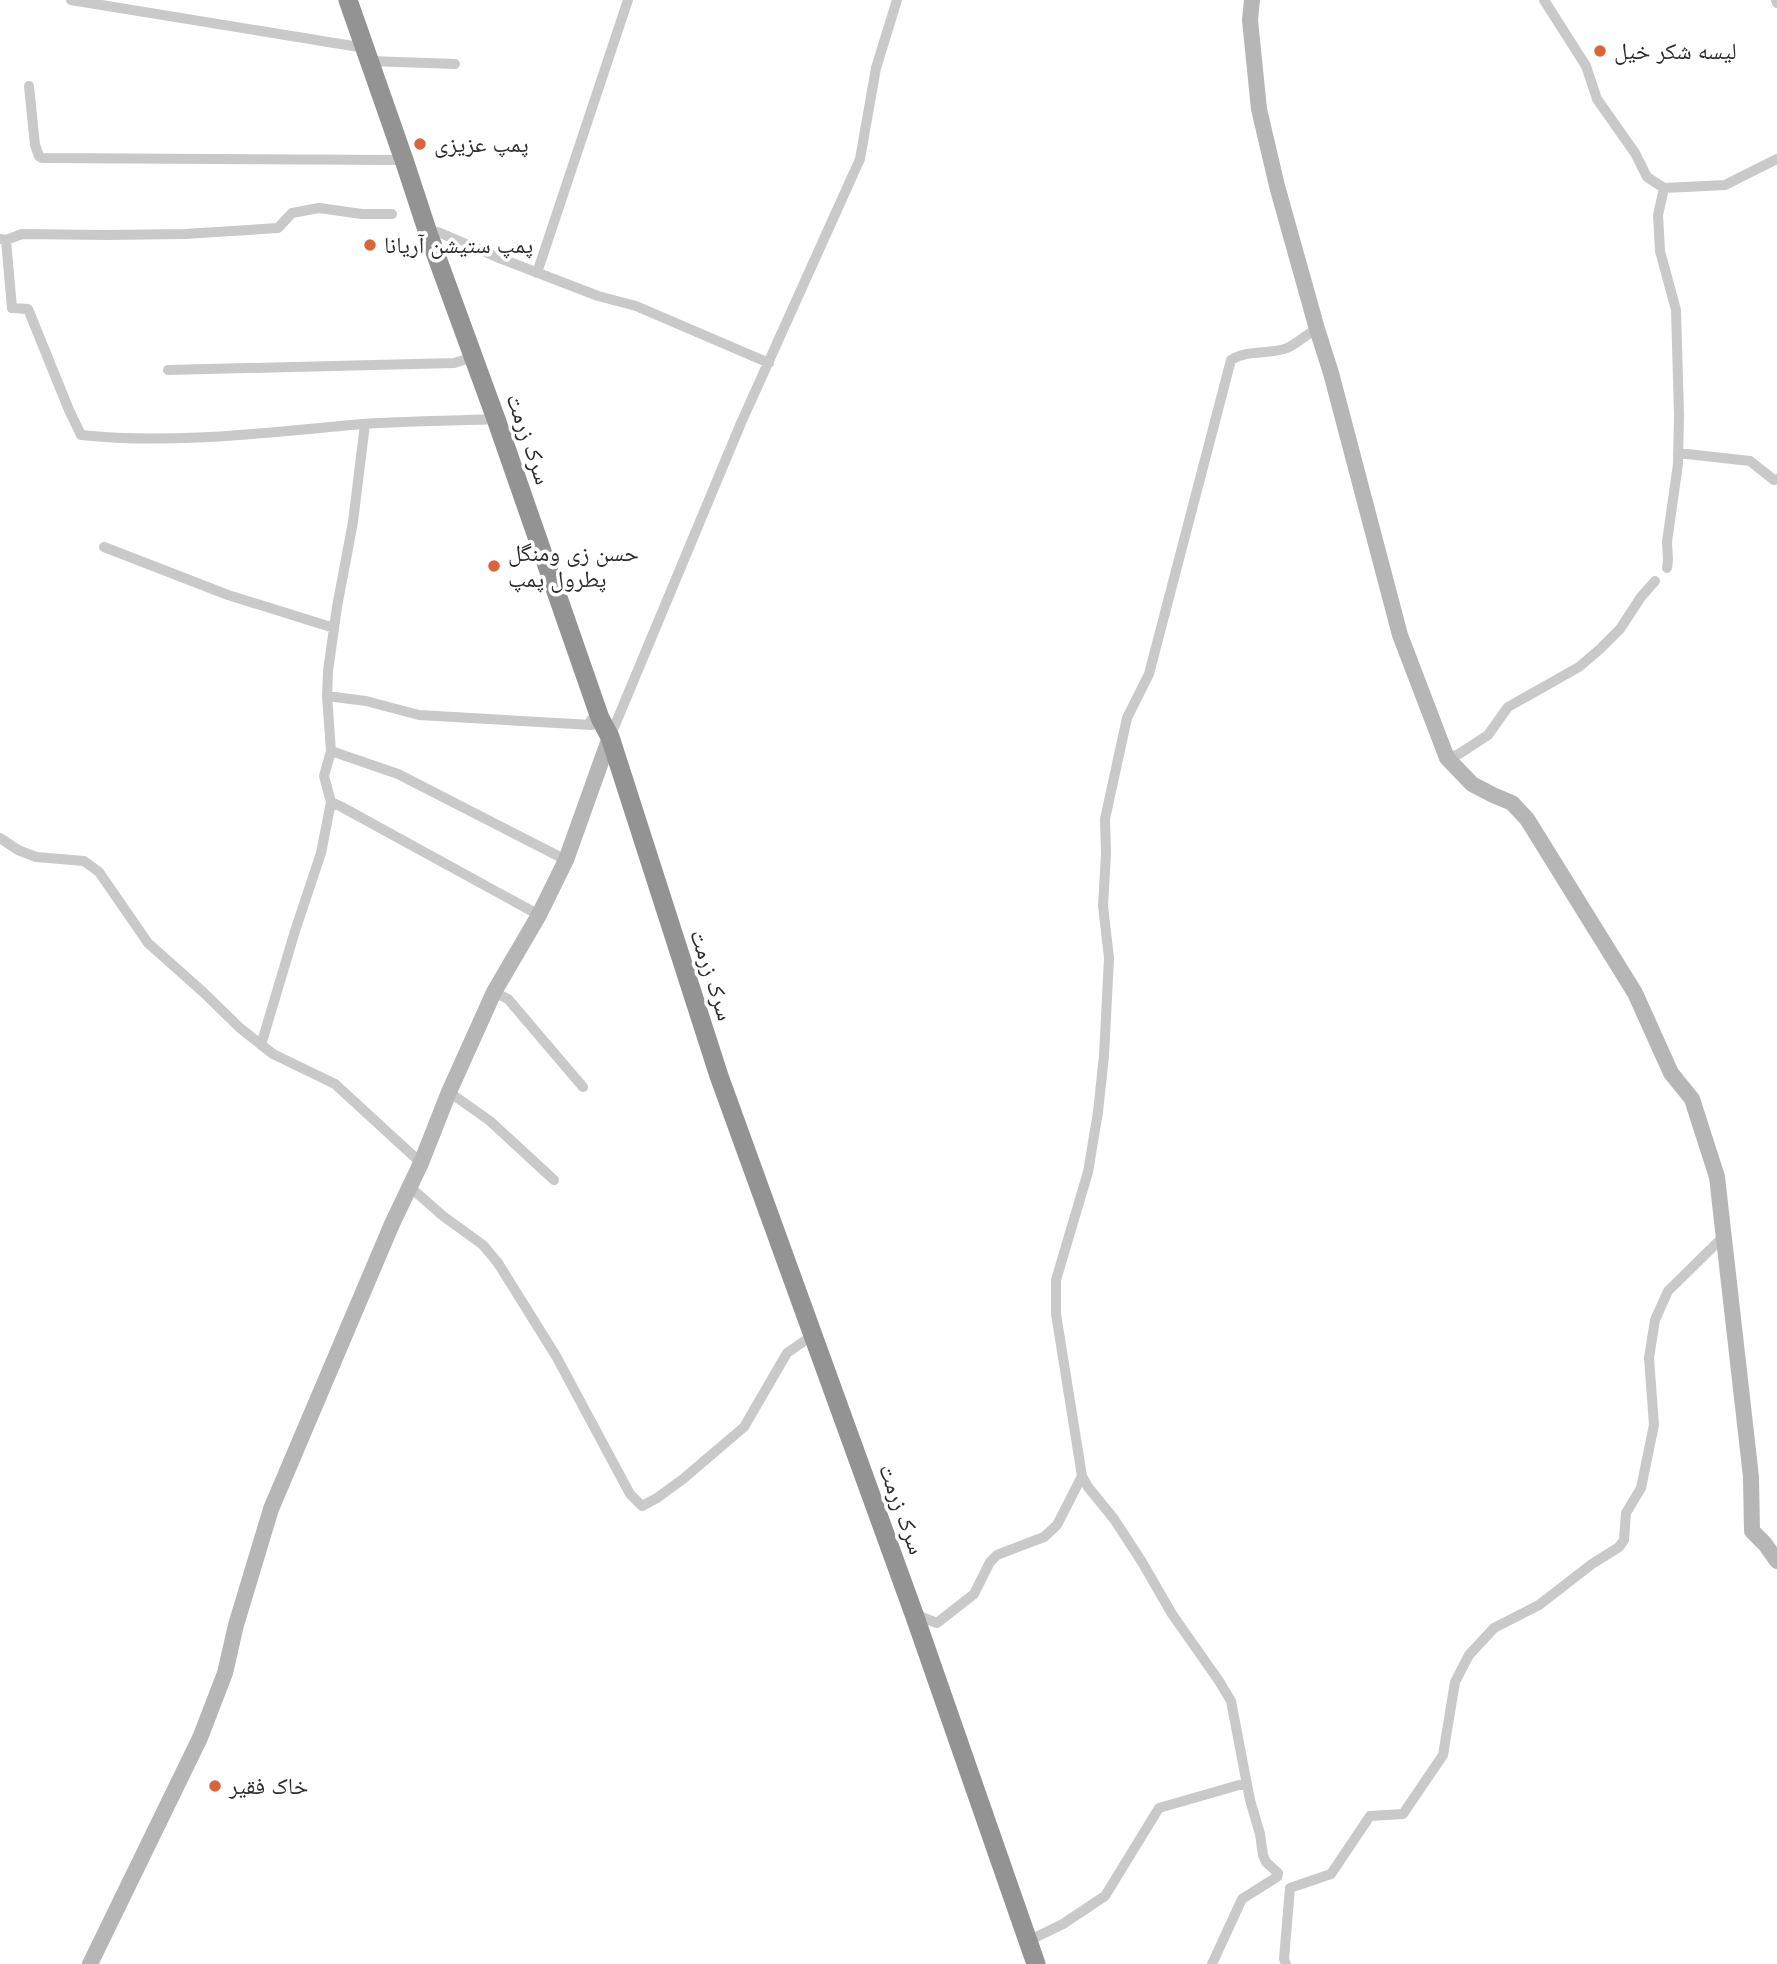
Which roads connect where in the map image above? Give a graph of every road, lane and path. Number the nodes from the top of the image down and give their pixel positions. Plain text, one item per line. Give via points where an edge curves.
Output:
1 (71, 0) edge
2 (348, 0) edge
3 (613, 0) edge
4 (897, 0) edge
5 (1252, 0) edge
6 (1544, 0) edge
7 (627, 2) edge
8 (367, 55) junction
9 (454, 64) dead end
10 (29, 86) dead end
11 (1777, 159) edge
12 (404, 160) junction
13 (1664, 188) junction
14 (392, 215) dead end
15 (428, 233) junction
16 (3, 240) edge
17 (537, 273) junction
18 (1317, 329) junction
19 (474, 357) junction
20 (769, 363) junction
21 (168, 370) dead end
22 (496, 419) junction
23 (365, 424) junction
24 (1678, 453) junction
25 (1777, 479) edge
26 (104, 547) dead end
27 (1667, 568) dead end
28 (1655, 581) dead end
29 (334, 628) junction
30 (327, 696) junction
31 (600, 718) junction
32 (610, 737) junction
33 (331, 751) junction
34 (1447, 758) junction
35 (331, 802) junction
36 (0, 838) edge
37 (566, 860) junction
38 (539, 915) junction
39 (494, 992) junction
40 (261, 1045) junction
41 (583, 1087) dead end
42 (449, 1092) junction
43 (421, 1163) junction
44 (554, 1180) dead end
45 (410, 1187) junction
46 (1723, 1237) junction
47 (813, 1335) junction
48 (1085, 1481) junction
49 (1777, 1561) edge
50 (914, 1615) junction
51 (1246, 1783) junction
52 (1276, 1877) junction
53 (1290, 1888) junction
54 (1028, 1941) junction
55 (90, 1964) edge
56 (1036, 1964) edge
57 (1212, 1964) edge
58 (1286, 1964) edge

1 - 8 street
2 - 8 highway, سرک زرمت
3 - 7 street
4 - 20 street via 876,68 860,159
5 - 18 street via 1259,109
6 - 13 street via 1586,65 1597,99 1647,177
7 - 17 street
8 - 9 street
8 - 12 highway, سرک زرمت
10 - 12 street via 35,145 43,158
11 - 13 street via 1725,185
12 - 15 highway, سرک زرمت
13 - 24 street via 1658,215 1660,251 1676,310
14 - 16 street via 319,208 292,213 278,228 106,236 22,234
15 - 17 street via 438,232
15 - 19 highway, سرک زرمت
16 - 23 street via 12,308 29,309 81,435 114,439 255,434
17 - 20 street via 636,306
18 - 34 street via 1400,635
18 - 48 street via 1288,348 1231,360 1149,674 1127,718 1105,819 1103,906 1108,972 1104,1056 1088,1172 1056,1280 1056,1314
19 - 21 street via 454,363
19 - 22 highway, سرک زرمت
20 - 32 street
22 - 23 street
22 - 31 highway, سرک زرمت
23 - 29 street
24 - 25 street via 1750,461
24 - 27 street
26 - 29 street via 228,595
28 - 34 street via 1620,629 1590,658 1508,707 1488,735
29 - 30 street
30 - 31 street via 419,715 592,725 591,720
30 - 33 street
31 - 32 highway, سرک زرمت
32 - 37 street
32 - 47 highway, سرک زرمت via 719,1076
33 - 35 street via 324,776
33 - 37 street via 398,774
34 - 46 street via 1472,784 1512,803 1527,820 1635,992 1671,1073 1692,1099 1717,1177
35 - 38 street
35 - 40 street via 321,853
36 - 40 street via 36,857 84,861 99,872 148,943
37 - 38 street
38 - 39 street
39 - 41 street via 508,999
39 - 42 street
40 - 43 street via 335,1084
42 - 43 street
42 - 44 street via 490,1121
43 - 45 street
45 - 47 street via 483,1245 498,1263 642,1506 683,1479 744,1427 787,1353
45 - 55 street via 271,1509 225,1672 200,1738
46 - 49 street via 1751,1477 1752,1531
46 - 53 street via 1668,1291 1655,1320 1649,1358 1654,1425 1641,1488 1626,1513 1624,1540 1539,1605 1494,1628 1469,1655 1455,1682 1443,1755 1404,1814 1370,1816 1331,1874
47 - 50 highway, سرک زرمت
48 - 50 street via 1057,1525 1044,1537 996,1555 974,1594 937,1623
48 - 51 street via 1231,1701
50 - 54 highway, سرک زرمت
51 - 52 street via 1263,1855 1278,1872
51 - 54 street via 1159,1808 1105,1896
52 - 53 street
52 - 57 street via 1241,1899
53 - 58 street
54 - 56 highway, سرک زرمت

